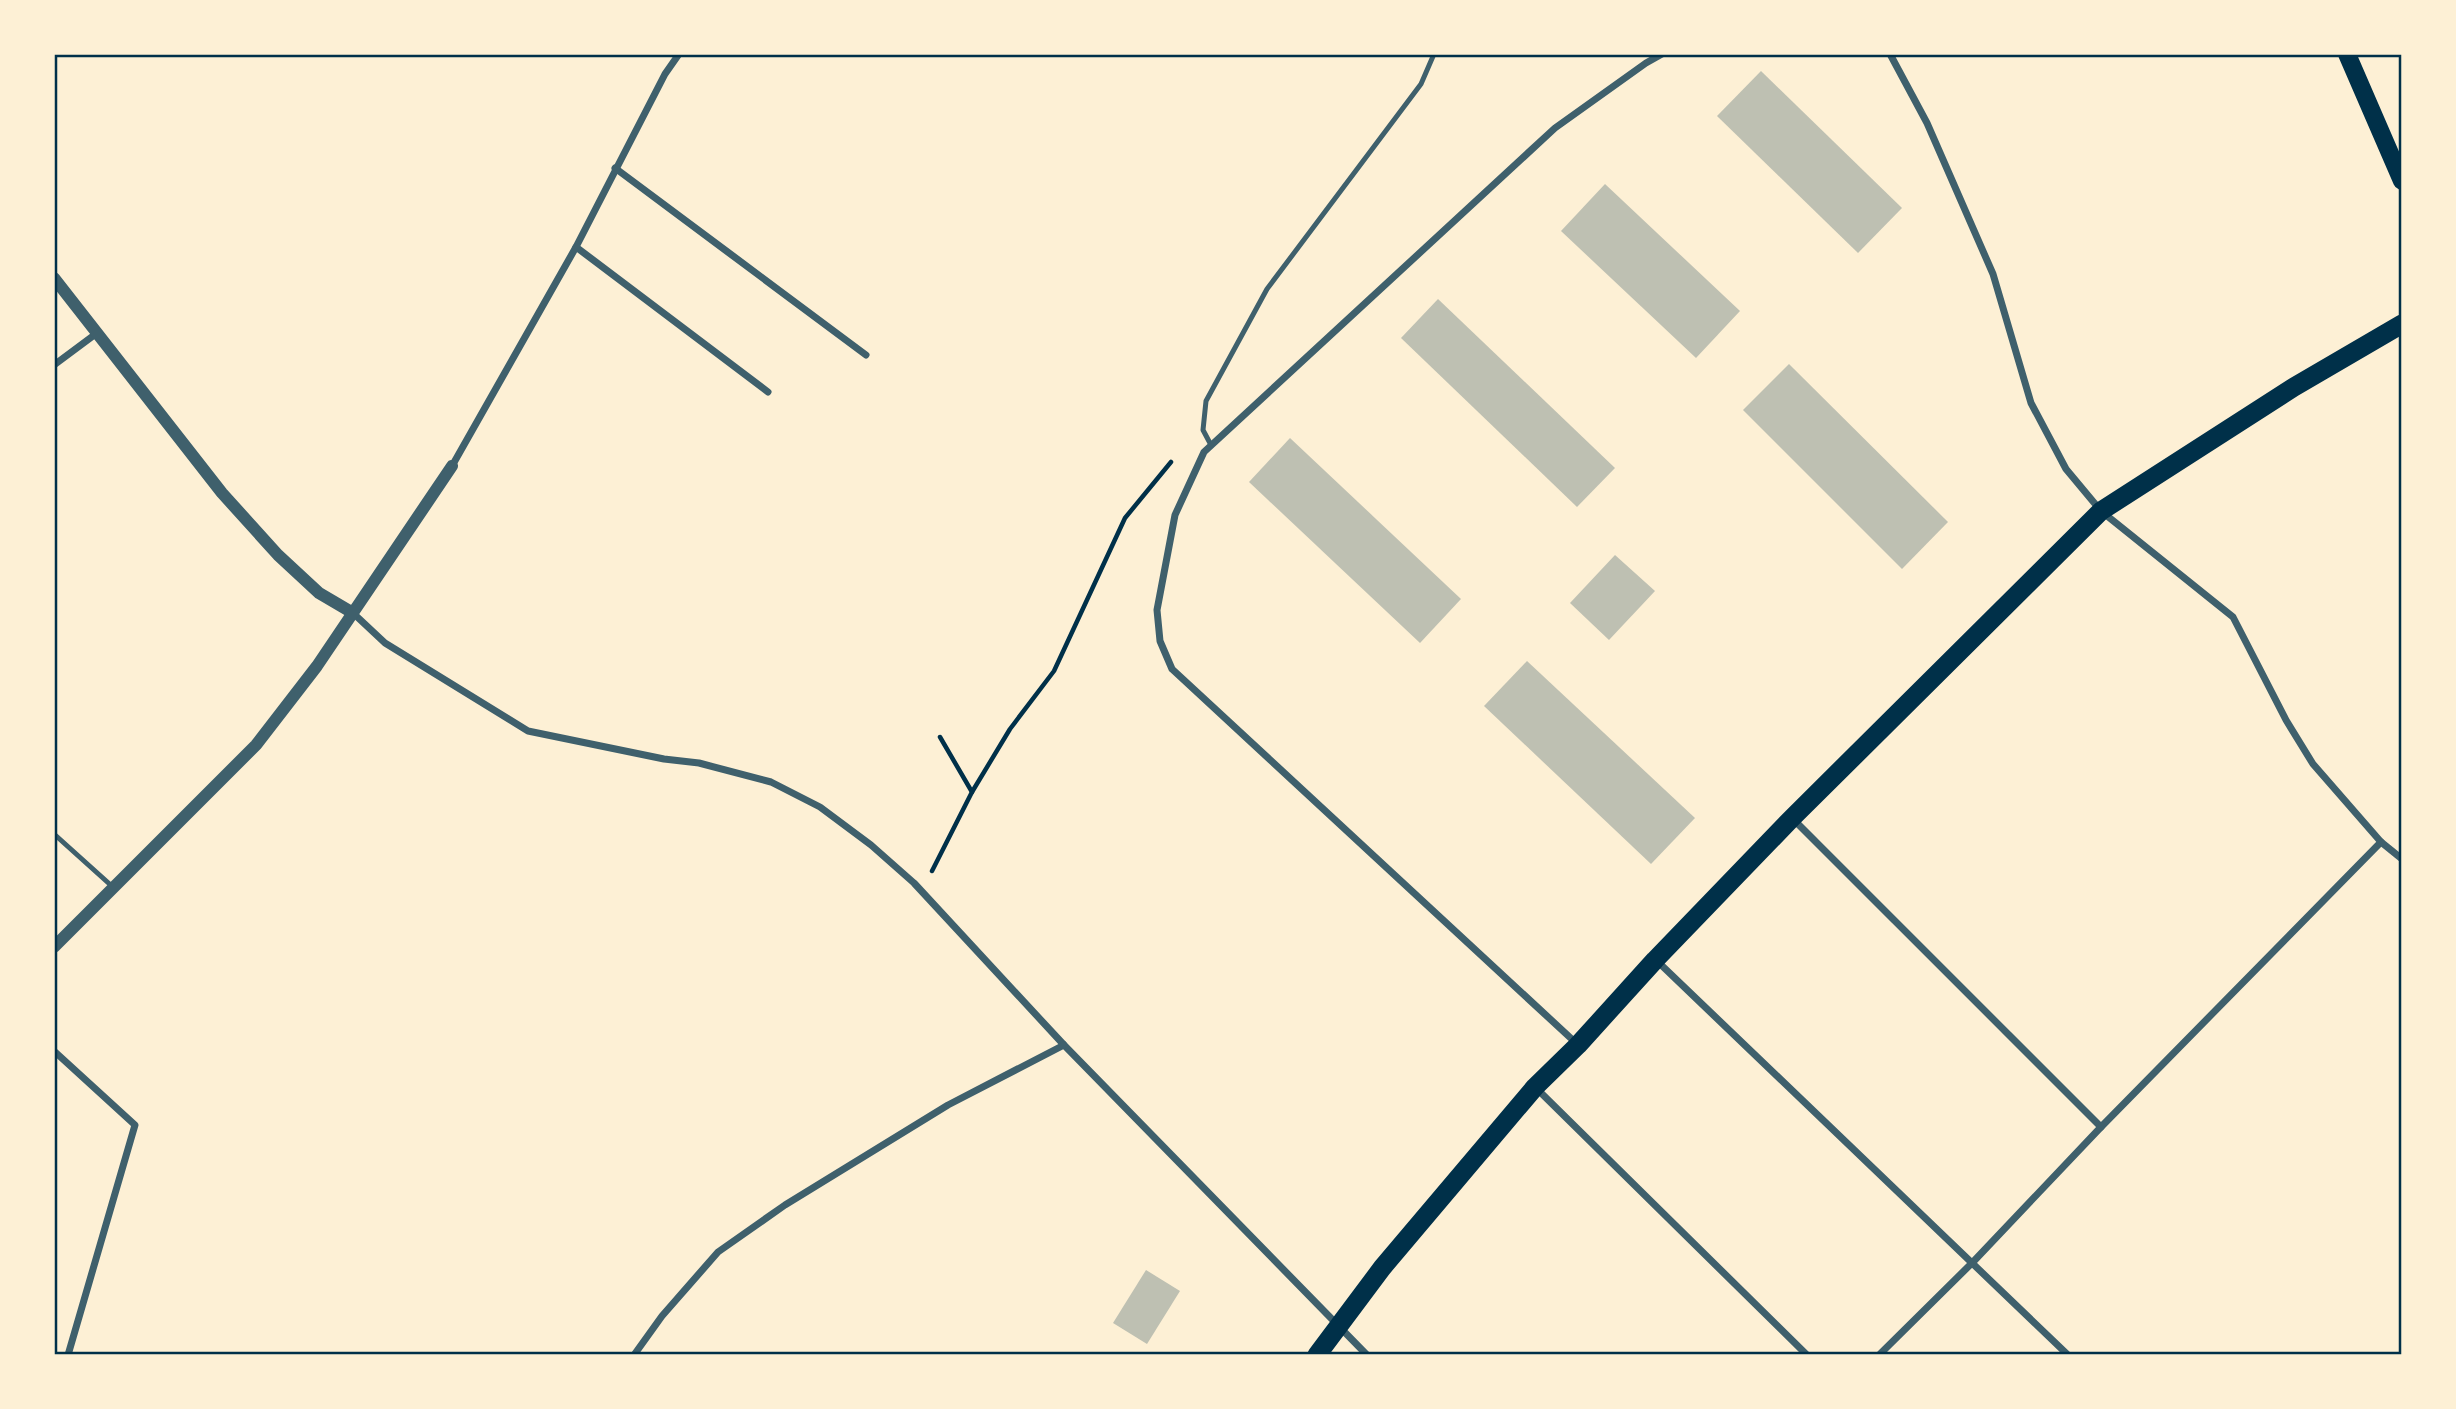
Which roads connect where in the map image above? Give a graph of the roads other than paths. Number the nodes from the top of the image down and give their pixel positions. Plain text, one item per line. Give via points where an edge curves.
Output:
1 (678, 54) edge
2 (1434, 54) edge
3 (1662, 54) edge
4 (1890, 54) edge
5 (2347, 54) edge
6 (615, 168) junction
7 (2402, 181) edge
8 (576, 247) junction
9 (54, 278) edge
10 (2402, 324) edge
11 (97, 333) junction
12 (866, 355) dead end
13 (54, 365) edge
14 (768, 392) dead end
15 (1211, 445) junction
16 (452, 466) joint
17 (2101, 511) junction
18 (353, 613) junction
19 (1791, 818) junction
20 (54, 834) edge
21 (2381, 842) junction
22 (2402, 859) edge
23 (114, 888) junction
24 (54, 947) edge
25 (1655, 960) junction
26 (1064, 1045) junction
27 (1578, 1045) junction
28 (54, 1051) edge
29 (1535, 1087) junction
30 (2101, 1128) junction
31 (1973, 1262) junction
32 (1338, 1324) junction
33 (68, 1355) edge
34 (634, 1355) edge
35 (1317, 1355) edge
36 (1367, 1355) edge
37 (1807, 1355) edge
38 (1879, 1355) edge
39 (2068, 1355) edge

1 - 6 street
2 - 15 lane via 1421,83 1268,289 1206,401 1203,429
3 - 15 street via 1555,128
4 - 17 street via 1927,122 1993,274 2031,403 2066,470
5 - 7 main road
6 - 8 street
6 - 12 street
8 - 14 street
8 - 16 street
9 - 11 street
10 - 17 highway
11 - 13 street
11 - 18 street via 222,493 278,555 319,593
15 - 27 street via 1175,515 1157,610 1160,641 1172,668
16 - 18 street
17 - 19 highway
17 - 21 street via 2233,617 2313,764
18 - 23 street via 256,745
18 - 26 street via 385,643 528,731 699,763 771,782 820,807 918,887
19 - 25 highway
19 - 30 street
20 - 23 lane
21 - 22 street
21 - 30 street
23 - 24 street
25 - 27 highway
25 - 31 street
26 - 32 street
26 - 34 street via 948,1105 785,1205 718,1252
27 - 29 highway
28 - 33 street via 135,1125
29 - 32 highway
29 - 37 street
30 - 31 street
31 - 38 street
31 - 39 street
32 - 35 highway
32 - 36 street

